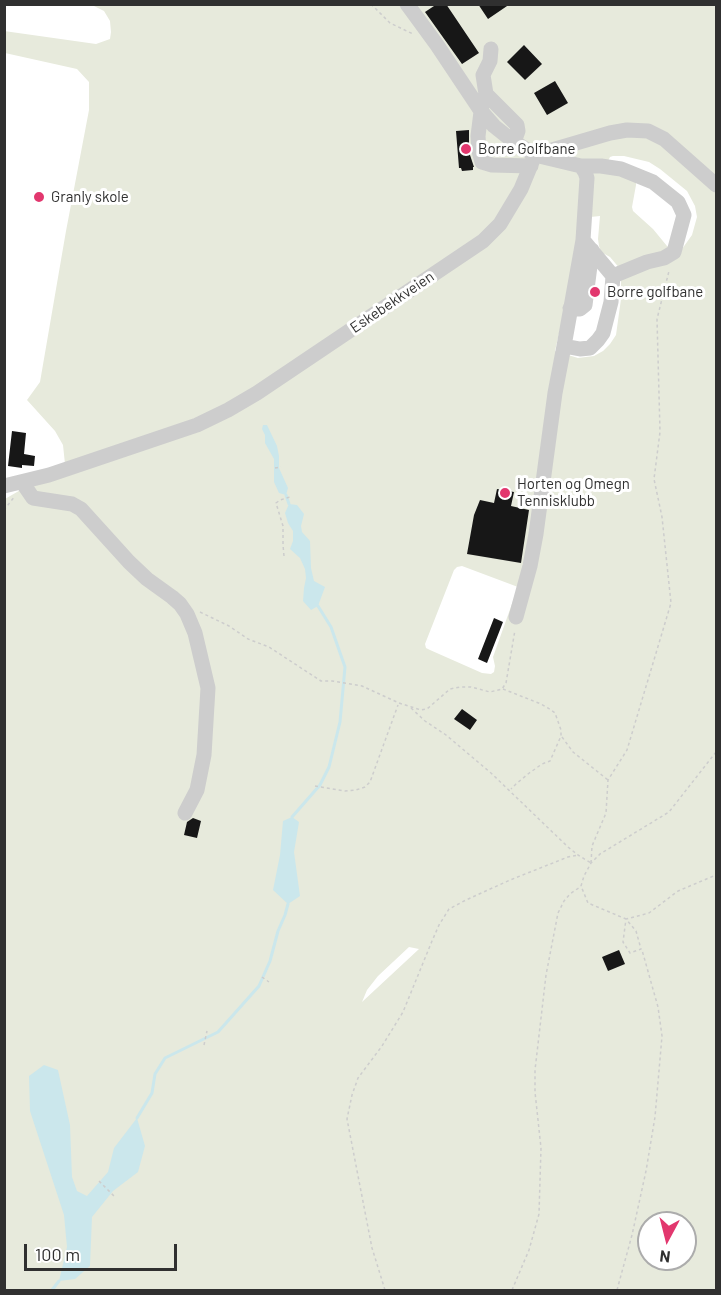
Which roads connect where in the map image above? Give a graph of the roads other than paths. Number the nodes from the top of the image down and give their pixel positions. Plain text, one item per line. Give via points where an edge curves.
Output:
1 (407, 5) edge
2 (491, 49) dead end
3 (486, 94) junction
4 (481, 111) junction
5 (514, 142) junction
6 (533, 161) junction
7 (581, 166) junction
8 (717, 185) edge
9 (588, 245) junction
10 (614, 276) junction
11 (564, 346) junction
12 (22, 482) junction
13 (4, 486) edge
14 (516, 617) road end
15 (186, 813) dead end

1 - 4 street
2 - 3 street via 483,75
3 - 4 street
3 - 5 street via 517,125
4 - 5 street
4 - 6 street via 478,151 482,162 492,165
5 - 6 street
6 - 7 street
6 - 8 street via 610,133 648,131 664,139
6 - 12 street, Eskebekkveien via 500,224 483,241 257,393 196,424
7 - 9 street via 587,178
7 - 10 street via 621,170 653,183 678,202 684,215 674,252
9 - 10 street
9 - 11 street
10 - 11 street via 611,302 598,340 590,348
11 - 14 street via 536,534
12 - 13 street, Eskebekkveien
12 - 15 street via 33,498 81,509 135,568 180,603 187,614 208,688 204,755 197,790

